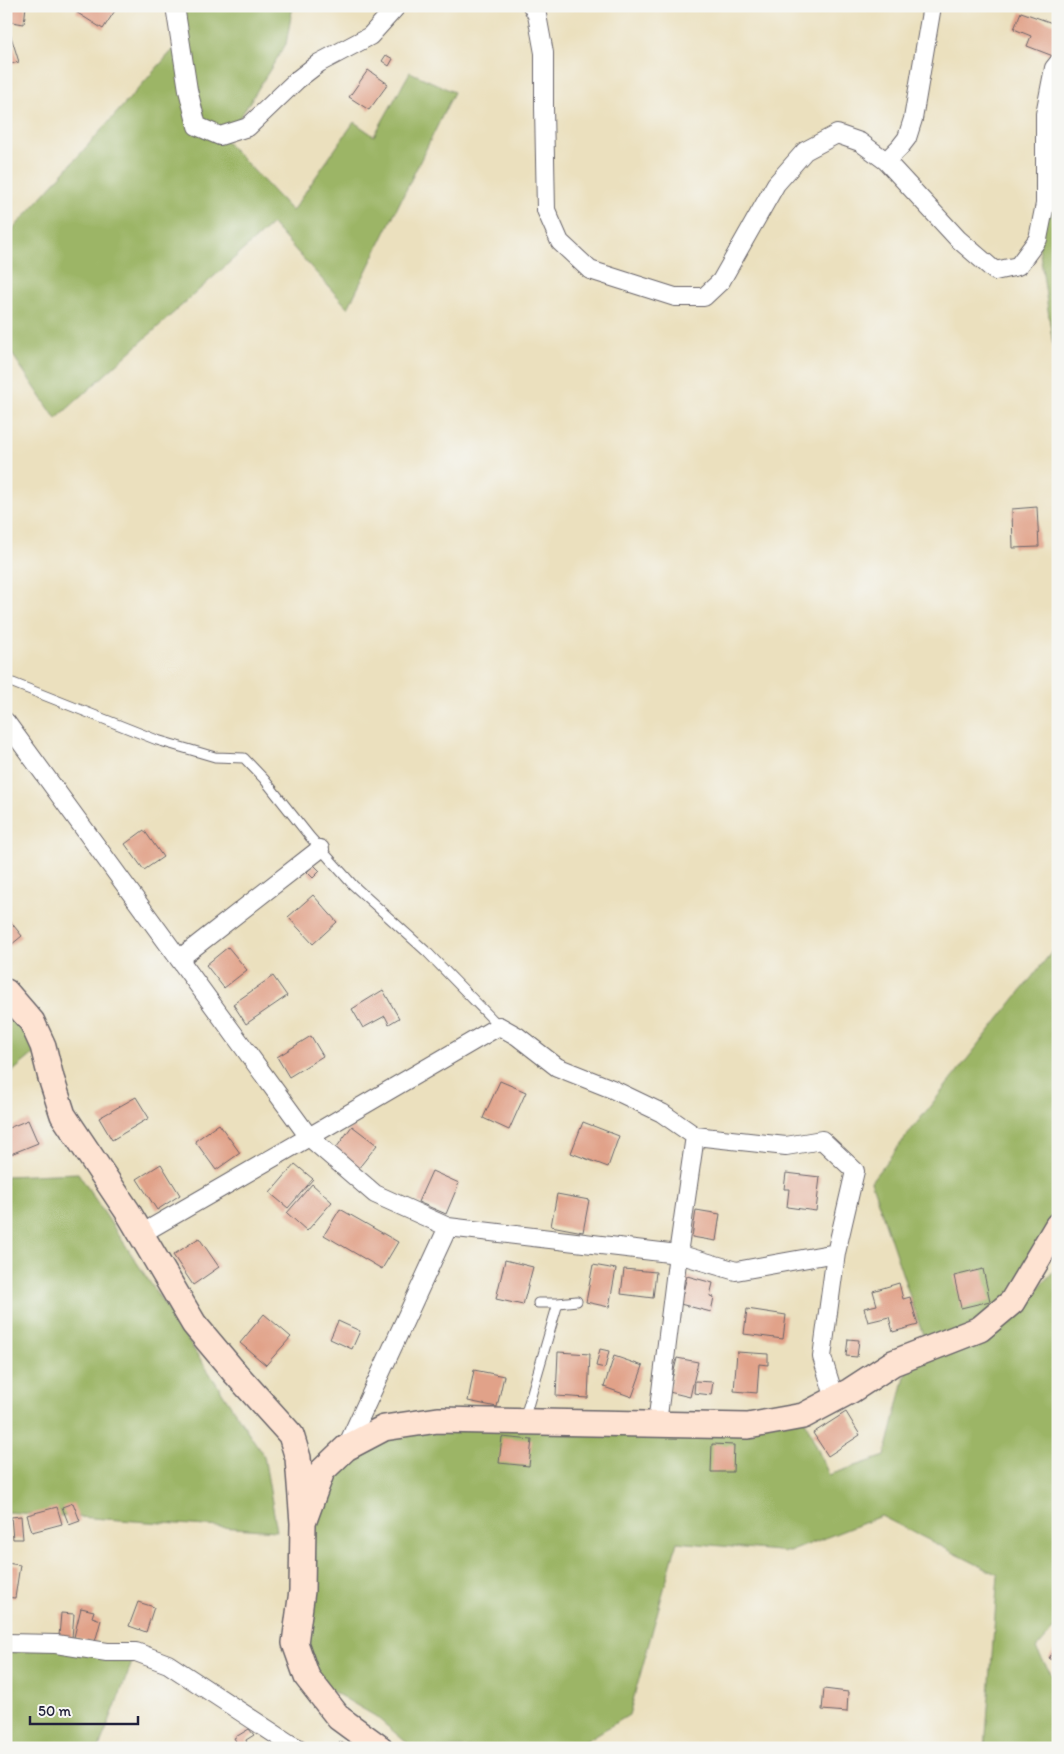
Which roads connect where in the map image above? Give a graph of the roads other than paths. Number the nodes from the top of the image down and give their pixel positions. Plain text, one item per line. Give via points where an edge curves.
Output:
1 (175, 6) edge
2 (397, 6) edge
3 (532, 6) edge
4 (932, 6) edge
5 (1058, 63) edge
6 (886, 161) junction
7 (6, 684) edge
8 (6, 722) edge
9 (320, 849) junction
10 (179, 959) junction
11 (6, 992) edge
12 (499, 1026) junction
13 (695, 1136) junction
14 (309, 1137) junction
15 (1058, 1225) edge
16 (448, 1227) junction
17 (141, 1234) junction
18 (836, 1253) junction
19 (678, 1254) junction
20 (577, 1300) dead end
21 (538, 1302) dead end
22 (558, 1303) junction
23 (834, 1399) junction
24 (524, 1421) junction
25 (657, 1424) junction
26 (346, 1448) junction
27 (303, 1523) junction
28 (6, 1643) edge
29 (298, 1748) edge
30 (380, 1748) edge

1 - 2 street via 196,126 220,136 248,127 319,63 370,36
3 - 6 street via 537,15 544,53 546,210 560,242 590,270 674,297 704,298 721,281 776,184 805,151 837,134 860,142
4 - 6 street via 913,119 907,138
5 - 6 street via 1054,68 1045,114 1045,204 1038,238 1018,266 995,271 958,239
7 - 9 lane via 13,683 157,740 215,757 244,758
8 - 10 street
9 - 10 street
9 - 12 lane
10 - 14 street
11 - 17 street via 32,1022 43,1046 63,1115
12 - 13 street via 557,1067 612,1088 662,1113
12 - 14 street
13 - 18 street via 786,1146 822,1140 855,1171
13 - 19 street
14 - 16 street via 375,1194
14 - 17 street
15 - 23 street via 1012,1302 980,1329 893,1363
16 - 19 street
16 - 26 street
17 - 27 street via 194,1324 290,1435 298,1458
18 - 19 street via 736,1271
18 - 23 street via 822,1357
19 - 25 street
20 - 22 lane
21 - 22 lane
22 - 24 lane
23 - 25 street via 802,1416 748,1426
24 - 25 street
24 - 26 street via 438,1420 392,1426
26 - 27 street via 322,1471
27 - 30 street via 302,1591 296,1643 308,1677 338,1718
28 - 29 street via 136,1652 168,1664

